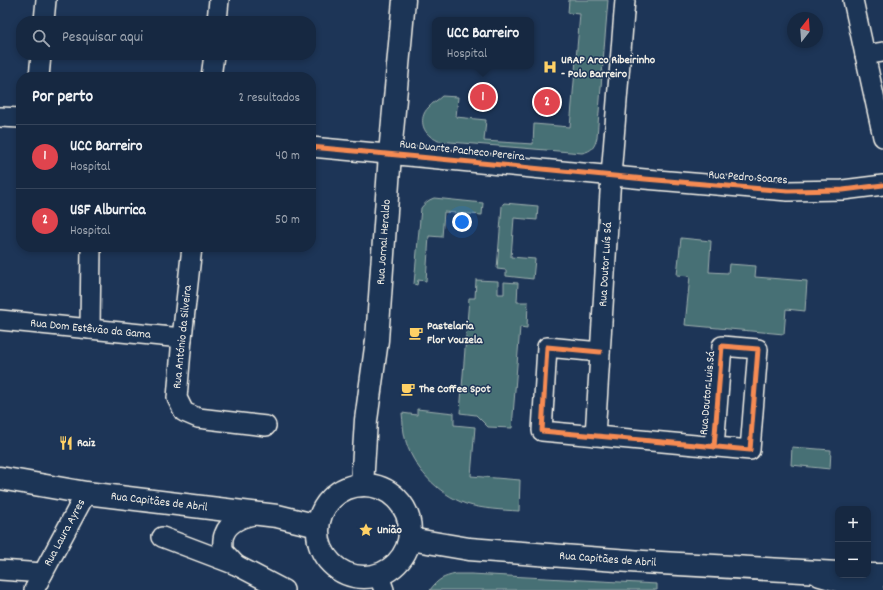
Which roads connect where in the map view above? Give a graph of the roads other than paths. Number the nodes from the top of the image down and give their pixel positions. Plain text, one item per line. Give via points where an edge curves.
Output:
1 (46, 0) edge
2 (219, 0) edge
3 (404, 0) edge
4 (625, 0) edge
5 (853, 0) edge
6 (44, 16) edge
7 (217, 16) edge
8 (874, 53) edge
9 (41, 60) edge
10 (213, 60) edge
11 (39, 72) edge
12 (212, 72) edge
13 (0, 117) edge
14 (16, 118) edge
15 (883, 137) edge
16 (316, 148) edge
17 (390, 154) junction
18 (611, 176) junction
19 (883, 185) edge
20 (91, 252) edge
21 (191, 252) edge
22 (0, 320) edge
23 (90, 330) junction
24 (182, 338) junction
25 (600, 352) junction
26 (266, 426) dead end
27 (594, 436) junction
28 (714, 447) junction
29 (0, 478) edge
30 (362, 485) junction
31 (86, 493) junction
32 (260, 514) junction
33 (318, 526) junction
34 (162, 537) dead end
35 (410, 539) junction
36 (236, 565) junction
37 (0, 570) edge
38 (806, 571) junction
39 (43, 573) junction
40 (835, 573) edge
41 (871, 574) edge
42 (883, 575) edge
43 (382, 583) edge
44 (34, 590) edge
45 (284, 590) edge
46 (873, 590) edge

1 - 6 street
2 - 7 street
3 - 17 main road, Rua Jornal Heraldo
4 - 18 street, Rua Doutor Luís Sá
5 - 8 street
8 - 15 street
9 - 11 street
10 - 12 street
13 - 14 street
16 - 17 street, Rua Duarte Pacheco Pereira
17 - 18 street, Rua Duarte Pacheco Pereira
17 - 30 main road, Rua Jornal Heraldo via 377,340 366,420
18 - 19 street, Rua Pedro Soares via 788,191 843,190
18 - 25 street, Rua Doutor Luís Sá
20 - 23 street
21 - 24 street, Rua António da Silveira
22 - 23 street, Rua Dom Estêvão da Gama
23 - 24 street, Rua Dom Estêvão da Gama
24 - 26 street, Rua António da Silveira via 177,398 184,412 198,418
25 - 27 street, Rua Doutor Luís Sá
25 - 27 street via 547,347 542,431
27 - 28 street, Rua Doutor Luis Sá
28 - 28 street, Rua Doutor Luis Sá via 722,346 758,349 750,450
29 - 31 main road, Rua Capitães de Abril
30 - 33 main road via 349,487 328,502
30 - 35 main road via 385,490 399,500 408,516 411,527
31 - 32 main road, Rua Capitães de Abril
31 - 39 street, Rua Laura Ayres
32 - 33 main road, Rua Capitães de Abril
32 - 36 street via 246,516 232,524 224,534 223,551
33 - 43 main road via 322,552 330,563 340,571
34 - 36 street
35 - 38 main road, Rua Capitães de Abril via 468,550
35 - 43 main road via 407,551 400,562 390,570
36 - 45 street
37 - 39 street, Rua Laura Ayres
38 - 40 main road, Rua Capitães de Abril
38 - 46 main road, Rua Capitães de Abril
39 - 44 street, Rua Laura Ayres
41 - 42 main road

